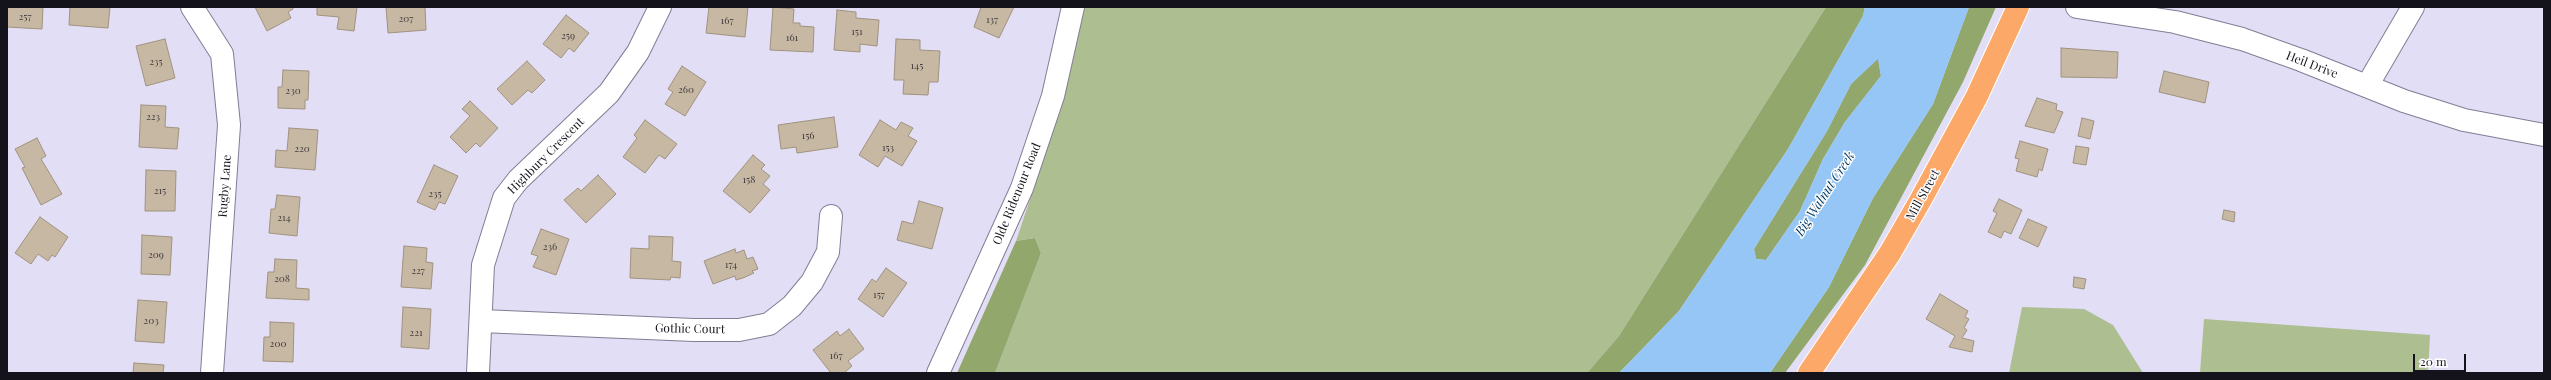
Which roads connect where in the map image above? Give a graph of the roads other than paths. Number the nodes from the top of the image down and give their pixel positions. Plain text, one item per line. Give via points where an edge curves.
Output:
1 (192, 7) edge
2 (660, 7) edge
3 (1073, 7) edge
4 (2018, 7) edge
5 (2077, 7) edge
6 (2413, 7) edge
7 (2367, 86) junction
8 (2544, 135) edge
9 (831, 216) dead end
10 (481, 321) junction
11 (212, 373) edge
12 (478, 373) edge
13 (938, 373) edge
14 (1809, 373) edge

1 - 11 street, Rugby Lane via 222,54 229,125
2 - 10 street, Highbury Crescent via 638,52 609,93 518,180 504,198 483,265
3 - 13 street, Olde Ridenour Road via 1053,96 1022,188
4 - 14 highway, Mill Street via 1976,98 1920,201 1890,253
5 - 7 street, Heil Drive via 2175,22 2242,39
6 - 7 street
7 - 8 street, Heil Drive via 2464,120
9 - 10 street, Gothic Court via 828,252 812,282 792,306 768,324 739,330 694,330
10 - 12 street, Highbury Crescent

